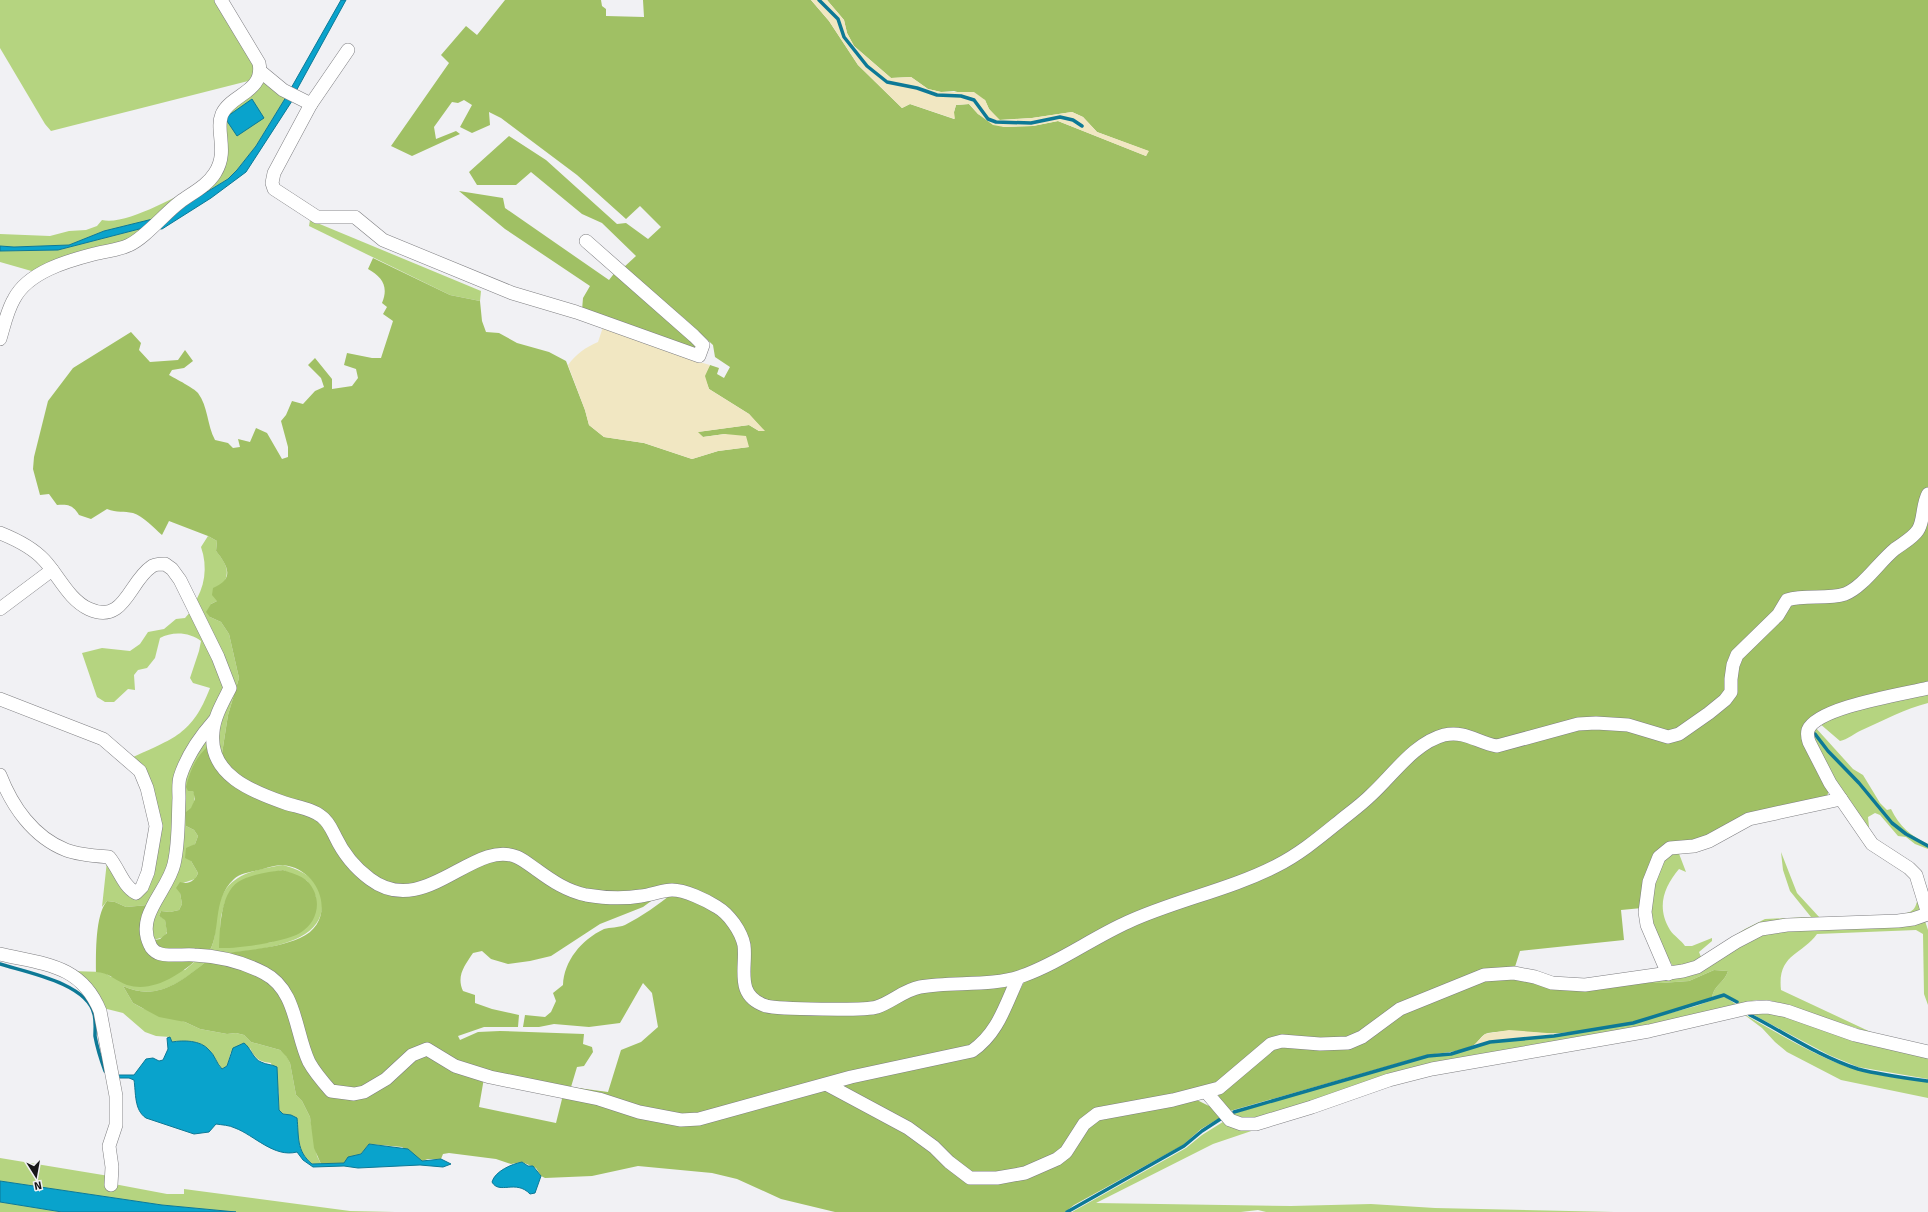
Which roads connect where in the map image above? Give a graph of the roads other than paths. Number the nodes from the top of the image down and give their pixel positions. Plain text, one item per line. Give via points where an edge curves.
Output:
1 (221, 0) edge
2 (348, 50) dead end
3 (260, 71) junction
4 (306, 102) junction
5 (586, 241) dead end
6 (0, 339) edge
7 (1928, 494) edge
8 (0, 533) edge
9 (52, 570) junction
10 (0, 609) edge
11 (1928, 688) edge
12 (0, 699) edge
13 (215, 720) junction
14 (0, 775) edge
15 (1841, 799) junction
16 (1928, 914) edge
17 (0, 954) edge
18 (1668, 974) junction
19 (1018, 978) junction
20 (1928, 1052) edge
21 (828, 1085) junction
22 (1207, 1093) junction
23 (111, 1185) dead end

1 - 3 street via 259,63
2 - 4 street
3 - 4 street via 283,90
3 - 6 street via 257,82 222,113 220,161 209,180 130,245 56,266 22,286 14,299
4 - 5 street via 274,173 272,183 274,189 317,217 355,217 383,240 512,293 576,312 699,356 703,345
7 - 19 street via 1924,502 1920,528 1853,589 1837,596 1806,595 1787,600 1778,615 1737,656 1732,672 1731,692 1725,700 1679,734 1668,736 1628,725 1596,723 1572,726 1497,746 1488,745 1466,734 1444,735 1419,749 1394,770 1370,797 1313,843 1277,866 1131,920
8 - 9 street via 31,549
9 - 10 street
9 - 13 street via 78,602 98,612 116,609 152,566 165,564 172,569 218,657 230,688
11 - 15 street via 1862,702 1839,710 1817,720 1808,730 1809,742
12 - 14 street via 103,740 140,770 156,826 152,855 142,888 136,893 128,889 109,857 67,851 34,829 8,795
13 - 19 street via 212,744 217,757 234,780 249,790 323,817 346,856 360,872 380,887 406,891 422,888 472,864 503,854 516,856 553,882 583,894 617,898 640,897 673,890 716,907 727,915 742,937 742,978 745,986 756,1001 776,1008 865,1010 916,988
13 - 21 street via 189,754 180,779 174,864 169,878 151,906 146,934 150,946 158,954 222,958 266,974 280,985 288,1000 310,1063 331,1091 354,1094 364,1092 386,1079 412,1055 427,1049 455,1066 490,1077 546,1087 599,1099 639,1112 681,1120 699,1119
15 - 16 street via 1872,844 1916,875
15 - 18 street via 1749,819 1709,841 1694,846 1670,848 1659,857 1649,882 1644,912
16 - 18 street via 1898,921 1787,925 1761,929 1698,967
17 - 23 street via 68,972 82,981 95,1000 100,1011 116,1096 116,1125 109,1146
18 - 22 street via 1579,986 1552,983 1514,973 1484,975 1400,1009 1362,1037 1348,1043 1282,1041 1271,1044 1219,1088
19 - 21 street via 993,1032 984,1043 972,1051 851,1077
20 - 22 street via 1855,1034 1787,1011 1767,1007 1748,1008 1649,1030 1432,1069 1389,1080 1256,1124 1241,1124 1230,1120
21 - 22 street via 908,1128 970,1178 997,1178 1025,1173 1058,1159 1069,1148 1084,1124 1097,1114

